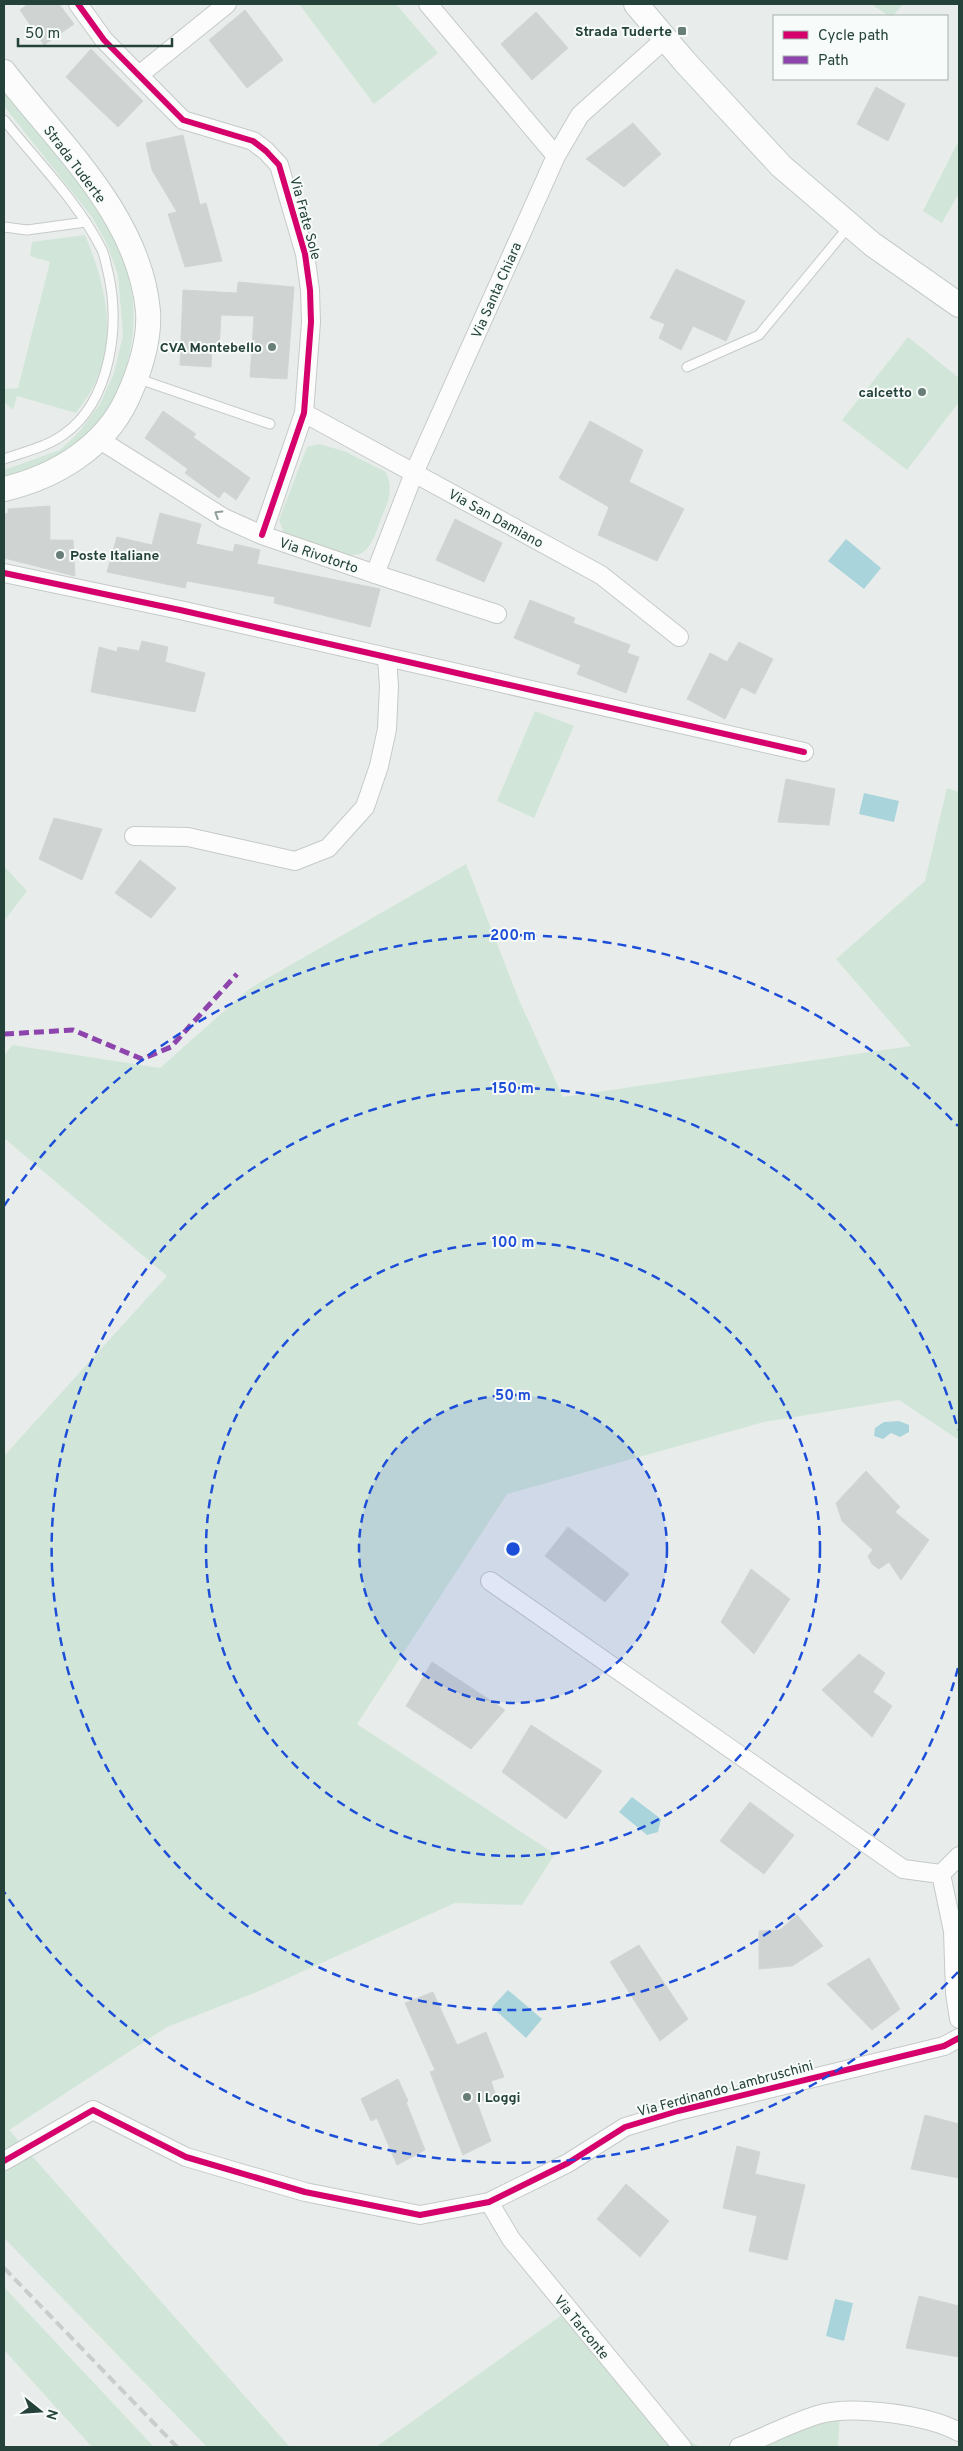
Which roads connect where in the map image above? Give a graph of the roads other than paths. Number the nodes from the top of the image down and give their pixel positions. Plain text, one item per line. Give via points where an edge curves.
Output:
1 (78, 4) edge
2 (228, 4) edge
3 (428, 4) edge
4 (636, 4) edge
5 (665, 38) junction
6 (4, 72) edge
7 (139, 75) junction
8 (4, 120) edge
9 (556, 156) junction
10 (86, 222) junction
11 (850, 225) junction
12 (4, 227) edge
13 (959, 305) edge
14 (687, 367) dead end
15 (136, 378) junction
16 (304, 413) junction
17 (270, 424) dead end
18 (100, 440) junction
19 (4, 459) edge
20 (414, 473) junction
21 (4, 489) edge
22 (262, 534) junction
23 (4, 572) edge
24 (374, 574) junction
25 (497, 614) dead end
26 (679, 637) dead end
27 (387, 659) junction
28 (804, 752) dead end
29 (134, 836) dead end
30 (490, 1581) dead end
31 (959, 1856) edge
32 (941, 1874) junction
33 (959, 2019) edge
34 (959, 2038) edge
35 (4, 2161) edge
36 (488, 2202) junction
37 (959, 2432) edge
38 (682, 2447) edge
39 (739, 2447) edge

1 - 7 street, Via Frate Sole via 104,40
2 - 7 street
3 - 9 street
4 - 5 main road
5 - 9 street, Via Santa Chiara via 580,115
5 - 11 main road via 781,166
6 - 15 main road, Strada Tuderte via 94,184 130,242 144,286 148,313
7 - 16 street, Via Frate Sole via 183,120 253,141 279,166 305,254 310,290 311,322
8 - 10 lane
9 - 20 street, Via Santa Chiara
10 - 12 lane via 27,230
10 - 19 lane via 103,252 112,290 114,331 102,382 84,415 64,434 45,445
11 - 13 main road
11 - 14 lane via 759,335
15 - 17 lane
15 - 18 main road, Strada Tuderte via 121,412
16 - 20 street, Via San Damiano
16 - 22 street, Via Frate Sole
18 - 21 main road, Strada Tuderte via 63,467
22 -> 18 street, Via Rivotorto via 224,518
20 - 24 street, Via Santa Chiara
20 - 26 street, Via San Damiano via 601,575
22 - 24 street, Via Rivotorto
23 - 27 street
24 - 25 street, Via Rivotorto
27 - 28 street
27 - 29 street via 387,729 379,766 365,807 328,848 296,861 188,837
30 - 32 street via 903,1869
31 - 32 street
32 - 33 street via 953,1931
34 - 36 street, Via Ferdinando Lambruschini via 944,2046 625,2127 568,2163
35 - 36 street, Via Ferdinando Lambruschini via 93,2110 186,2157 305,2192 420,2215
36 - 38 street, Via Tarconte via 510,2239
37 - 39 street via 945,2424 874,2410 819,2414

